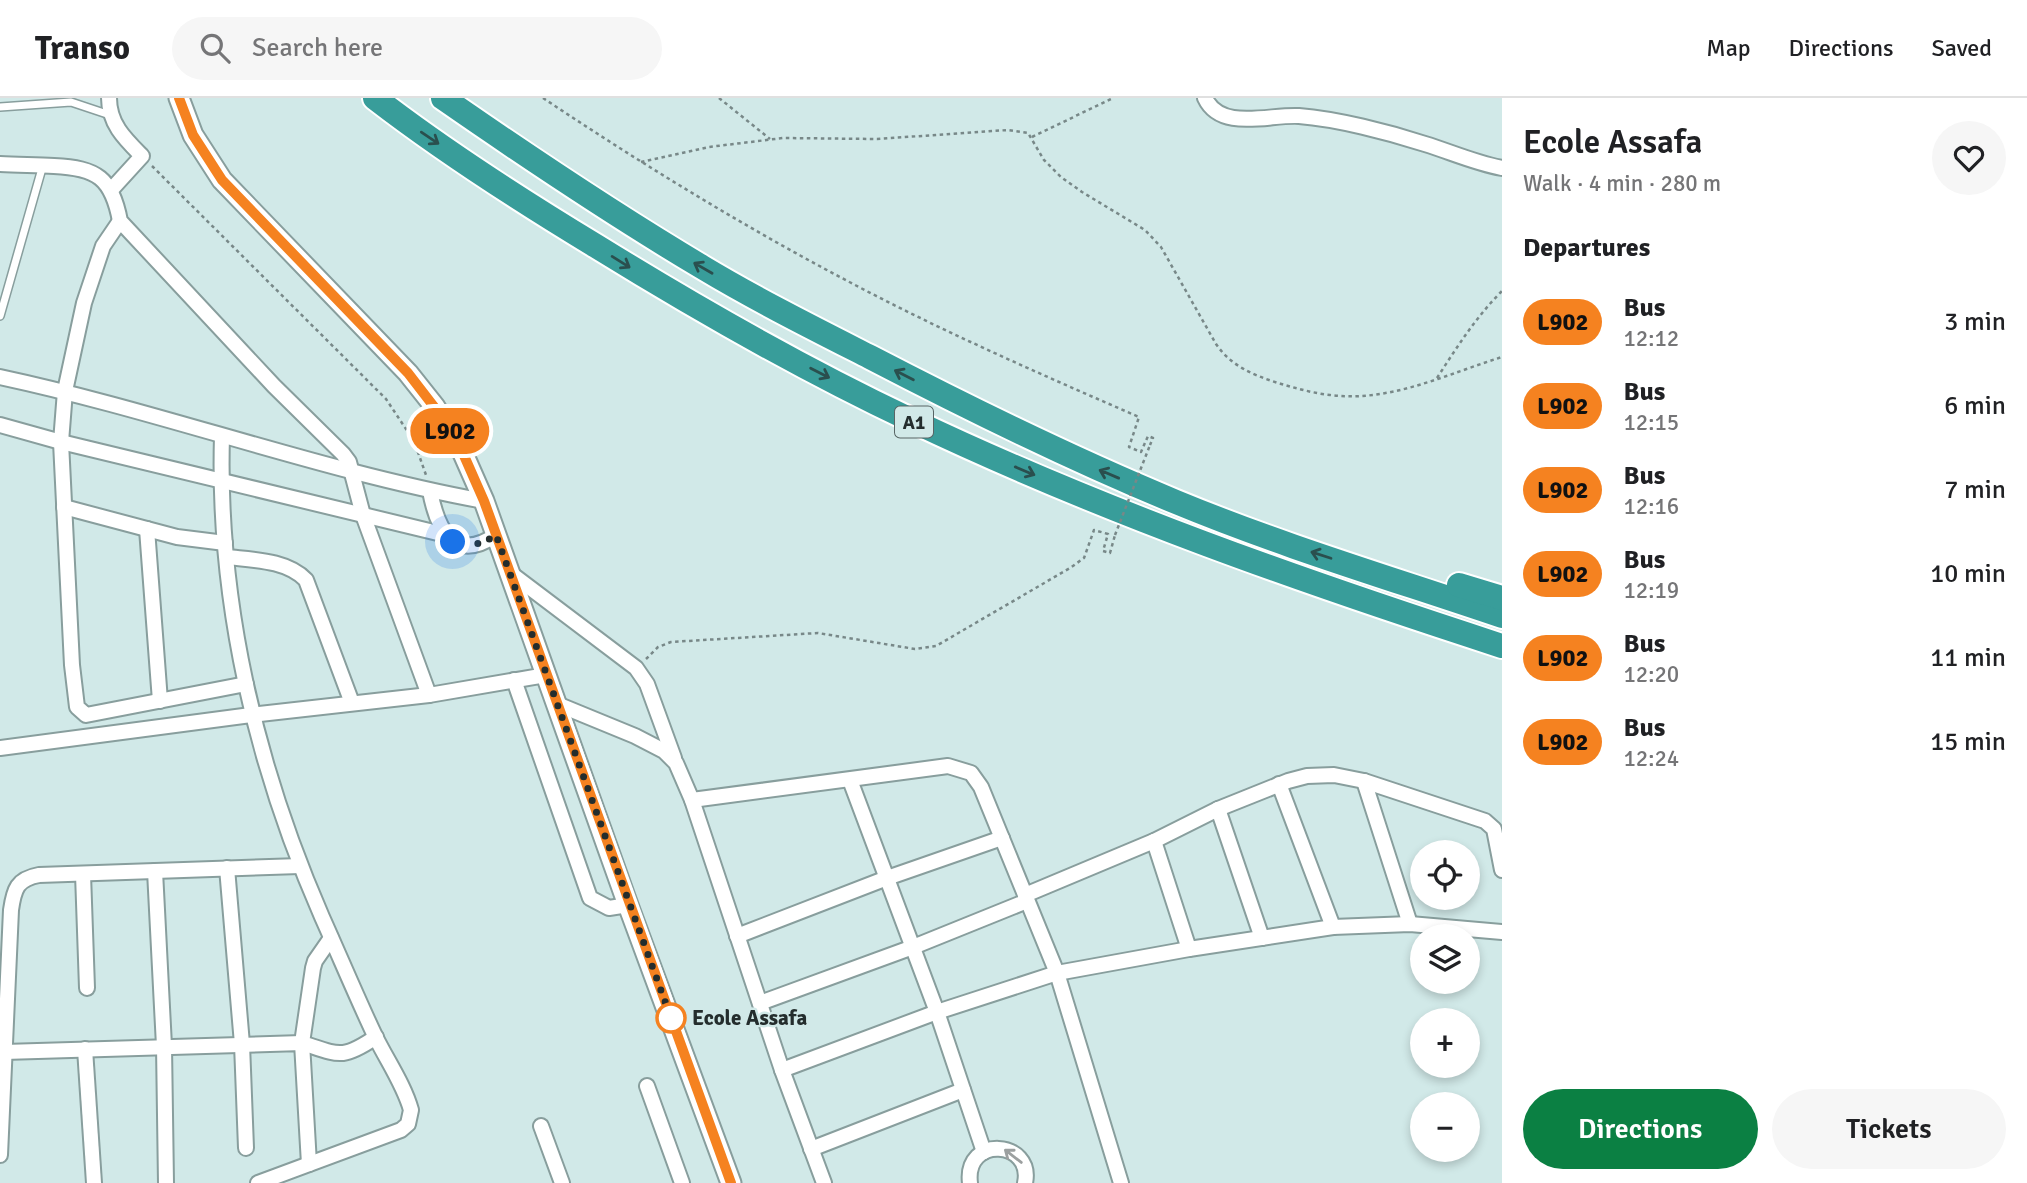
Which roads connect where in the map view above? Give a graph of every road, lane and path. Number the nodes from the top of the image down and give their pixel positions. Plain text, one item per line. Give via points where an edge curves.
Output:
1 (179, 98) edge
2 (375, 98) edge
3 (443, 98) edge
4 (543, 98) edge
5 (719, 98) edge
6 (1113, 98) edge
7 (1205, 98) edge
8 (109, 103) edge
9 (0, 107) edge
10 (1032, 137) junction
11 (770, 139) junction
12 (142, 156) junction
13 (641, 162) junction
14 (0, 164) edge
15 (43, 165) junction
16 (1502, 168) edge
17 (111, 190) junction
18 (120, 221) junction
19 (1502, 291) edge
20 (0, 316) edge
21 (1502, 357) edge
22 (0, 377) edge
23 (1437, 377) junction
24 (65, 391) junction
25 (0, 425) edge
26 (222, 436) junction
27 (61, 442) junction
28 (350, 471) junction
29 (220, 481) junction
30 (430, 491) junction
31 (484, 501) junction
32 (64, 507) junction
33 (363, 515) junction
34 (147, 529) junction
35 (446, 535) junction
36 (496, 535) junction
37 (226, 550) junction
38 (1351, 565) junction
39 (509, 572) junction
40 (1502, 598) edge
41 (1502, 616) edge
42 (1502, 646) edge
43 (636, 668) junction
44 (546, 675) junction
45 (514, 680) junction
46 (246, 684) junction
47 (429, 695) junction
48 (160, 701) junction
49 (352, 703) junction
50 (557, 705) junction
51 (251, 715) junction
52 (0, 748) edge
53 (676, 763) junction
54 (850, 780) junction
55 (1364, 781) junction
56 (1279, 784) junction
57 (692, 800) junction
58 (1218, 809) junction
59 (1002, 838) junction
60 (1154, 841) junction
61 (300, 866) junction
62 (227, 868) junction
63 (1502, 870) edge
64 (155, 871) junction
65 (83, 874) junction
66 (887, 878) junction
67 (1026, 898) junction
68 (628, 905) junction
69 (1410, 924) joint
70 (1333, 928) junction
71 (1480, 930) edge
72 (1502, 932) edge
73 (737, 936) junction
74 (331, 938) junction
75 (1262, 938) junction
76 (913, 947) junction
77 (1189, 949) junction
78 (1057, 973) junction
79 (87, 988) dead end
80 (760, 1003) junction
81 (937, 1012) junction
82 (376, 1037) junction
83 (302, 1043) junction
84 (242, 1044) junction
85 (164, 1046) junction
86 (85, 1049) junction
87 (4, 1052) junction
88 (782, 1070) junction
89 (647, 1086) dead end
90 (963, 1090) junction
91 (541, 1126) dead end
92 (246, 1148) dead end
93 (811, 1149) junction
94 (984, 1152) junction
95 (0, 1155) edge
96 (309, 1164) junction
97 (968, 1182) edge
98 (94, 1183) edge
99 (166, 1183) edge
100 (258, 1183) edge
101 (562, 1183) edge
102 (682, 1183) edge
103 (731, 1183) edge
104 (824, 1183) edge
105 (1025, 1183) edge
106 (1121, 1183) edge

1 - 31 street via 193,135 222,180 381,343 435,408 462,451
2 -> 42 highway, A1 via 532,207 662,287 909,419 1180,535
38 -> 3 highway, A1 via 1179,503 966,407 703,268 556,177
4 - 13 path
5 - 11 path
6 - 10 path
7 - 16 street via 1212,109 1234,117 1312,118 1402,137
8 - 9 lane
8 - 12 street via 123,138
10 - 11 path via 1007,130 877,139
10 - 23 path via 1060,177 1145,230 1161,247 1216,344 1238,366 1292,387 1332,396 1370,396
11 - 13 path
12 - 17 street
12 - 30 path via 386,399 414,441
13 - 43 path, bridge via 840,278 967,341 1139,417 1129,447 1140,452 1148,436 1153,438 1110,553 1103,551 1108,534 1094,530 1084,558 936,646 915,649 818,633 671,642 658,647
14 - 15 street
15 - 17 street via 91,170
15 - 20 lane
17 - 18 street
18 - 24 street via 103,246 84,303
18 - 28 street via 343,454
19 - 23 path
21 - 23 path
22 - 24 street
24 - 26 street
24 - 27 street
25 - 27 street
26 - 28 street
26 - 29 street
27 - 29 street
27 - 32 street
28 - 30 street
28 - 33 street
29 - 33 street
29 - 37 street
30 - 31 street
30 - 35 street via 439,526
31 - 36 street
32 - 34 street
32 - 48 street via 76,707 86,715
33 - 35 street
33 - 47 street
34 - 37 street
34 - 48 street
35 - 36 street via 465,546
36 - 39 street
37 - 46 street
37 - 49 street via 286,567 306,580
38 - 40 highway via 1385,562
38 - 41 highway, A1
39 - 43 street
39 - 44 street
43 - 53 street via 647,684
44 - 45 street
44 - 50 street
45 - 47 street
45 - 68 street via 590,898 609,908
46 - 48 street
46 - 51 street
47 - 49 street
49 - 51 street
50 - 53 street via 653,745
50 - 68 street
51 - 52 street
51 - 61 street
53 - 57 street
54 - 57 street
54 - 59 street via 915,769 959,768 971,773 981,787
54 - 66 street
55 - 56 street via 1321,774
55 - 63 street via 1490,824
55 - 69 street
56 - 58 street
56 - 70 street
57 - 73 street
58 - 60 street
58 - 75 street
59 - 66 street
59 - 67 street
60 - 67 street
60 - 77 street
61 - 62 street
61 - 74 street
62 - 64 street
62 - 84 street
64 - 65 street
64 - 85 street
65 - 79 street
65 - 87 street via 29,877 14,890
66 - 73 street
66 - 76 street
67 - 76 street
67 - 78 street
68 - 103 street
69 - 70 street
70 - 75 street
71 - 72 street
73 - 80 street
74 - 82 street
74 - 83 street via 315,961
75 - 77 street
76 - 80 street
76 - 81 street
77 - 78 street
78 - 81 street
78 - 106 street
80 - 88 street
81 - 88 street
81 - 90 street
82 - 83 street via 356,1051 341,1054
82 - 96 street via 410,1106 408,1124
83 - 84 street
83 - 96 street
84 - 85 street
84 - 92 street
85 - 86 street
85 - 99 street
86 - 87 street
86 - 98 street
87 - 95 street
88 - 93 street
89 - 102 street
90 - 93 street
90 - 94 street
91 - 101 street
93 - 104 street
94 - 97 street via 974,1161
105 -> 94 street via 1025,1168 1013,1152
96 - 100 street

